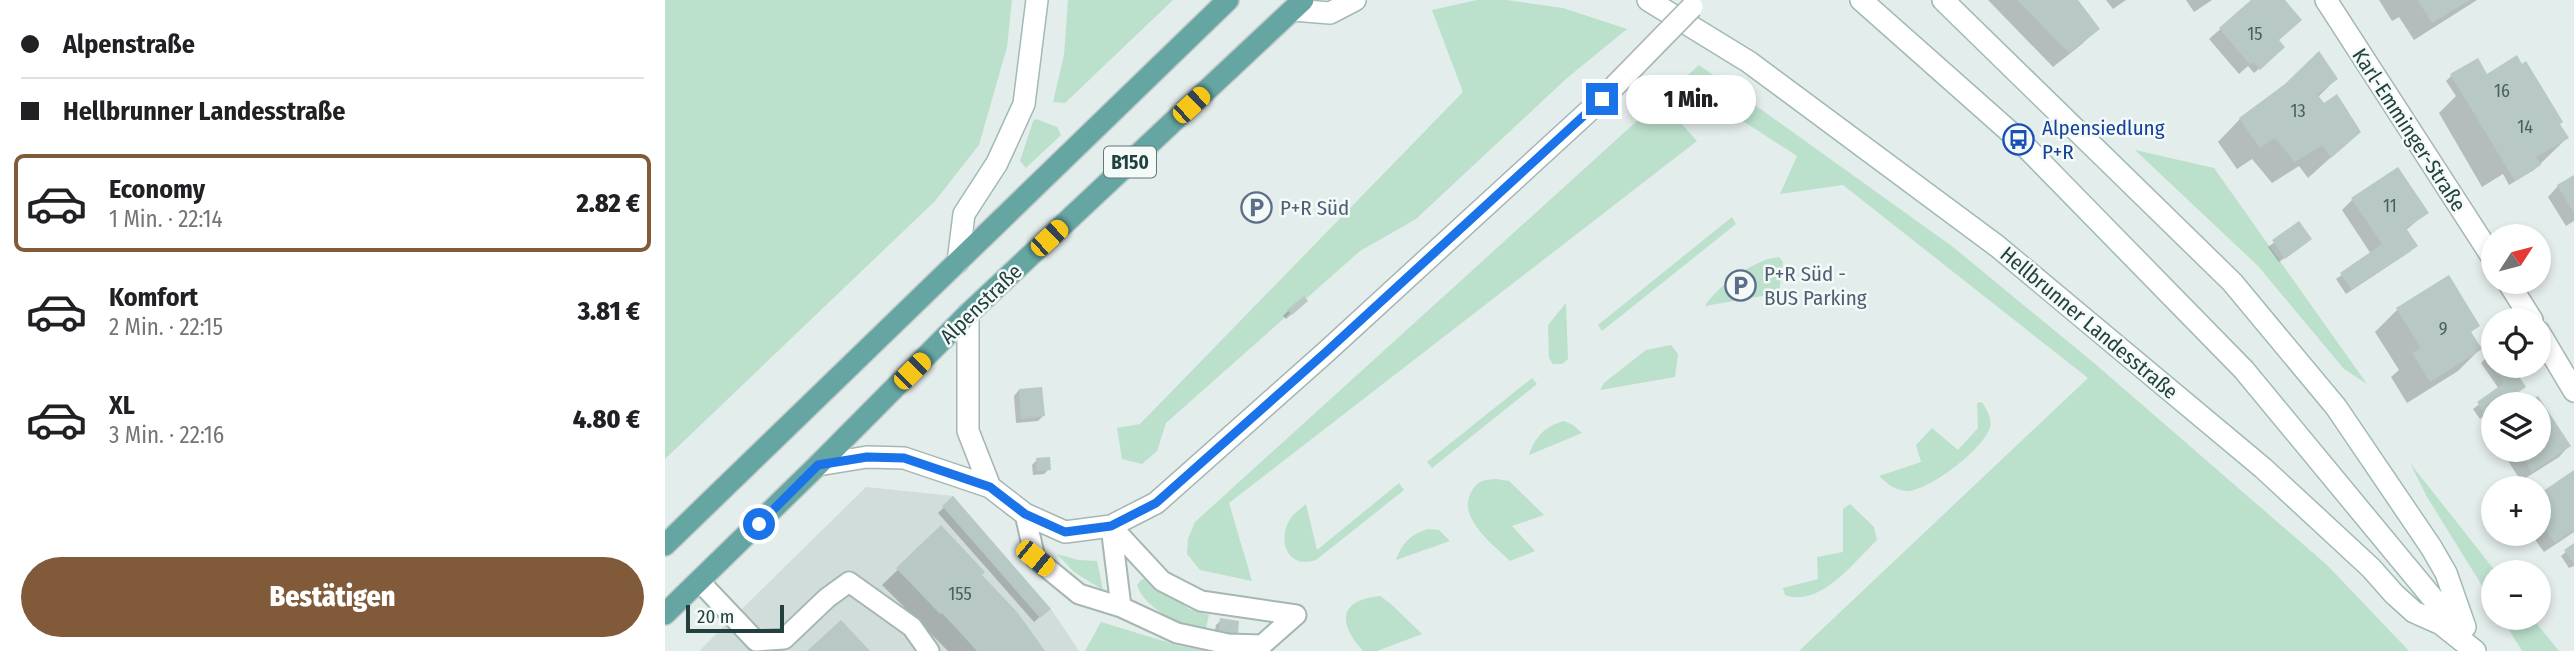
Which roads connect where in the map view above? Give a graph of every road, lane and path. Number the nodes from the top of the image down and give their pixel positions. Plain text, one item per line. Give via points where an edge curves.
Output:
1 (1037, 0) edge
2 (1228, 0) edge
3 (1355, 0) edge
4 (1648, 0) edge
5 (1699, 0) edge
6 (1861, 0) edge
7 (1943, 0) edge
8 (2326, 0) edge
9 (1298, 5) edge
10 (2481, 240) edge
11 (958, 262) junction
12 (968, 314) junction
13 (2551, 352) edge
14 (2574, 391) edge
15 (818, 465) junction
16 (990, 487) junction
17 (1025, 514) junction
18 (1111, 526) junction
19 (665, 545) edge
20 (700, 582) junction
21 (1121, 607) junction
22 (665, 614) edge
23 (929, 651) edge
24 (2476, 651) edge

1 - 11 main road via 1024,104 997,163 964,214
2 - 11 main road, B150
3 - 9 main road via 1330,13
4 - 24 main road, Hellbrunner Landesstraße via 1749,62 1997,247 2263,468 2414,612 2441,624
5 - 18 main road, bridge via 1602,99 1336,343 1156,503
6 - 24 main road via 2019,140 2245,370
7 - 24 main road via 2232,282 2336,407 2446,573
8 - 10 main road, Karl-Emminger-Straße
9 - 12 main road, Alpenstraße / B150
11 - 19 main road, B150
12 - 15 main road, Alpenstraße / B150
12 - 16 main road via 968,431
13 - 14 main road
15 - 16 main road via 867,457 904,458
15 - 20 main road, Alpenstraße / B150
16 - 17 main road
17 - 18 main road via 1065,532
17 - 21 lane via 1035,558 1079,594
18 - 21 lane
18 - 21 lane via 1162,581 1201,601 1296,615 1262,645 1228,644 1177,633
20 - 22 main road, Alpenstraße / B150
20 - 23 lane via 756,641 784,639 849,582 912,627

